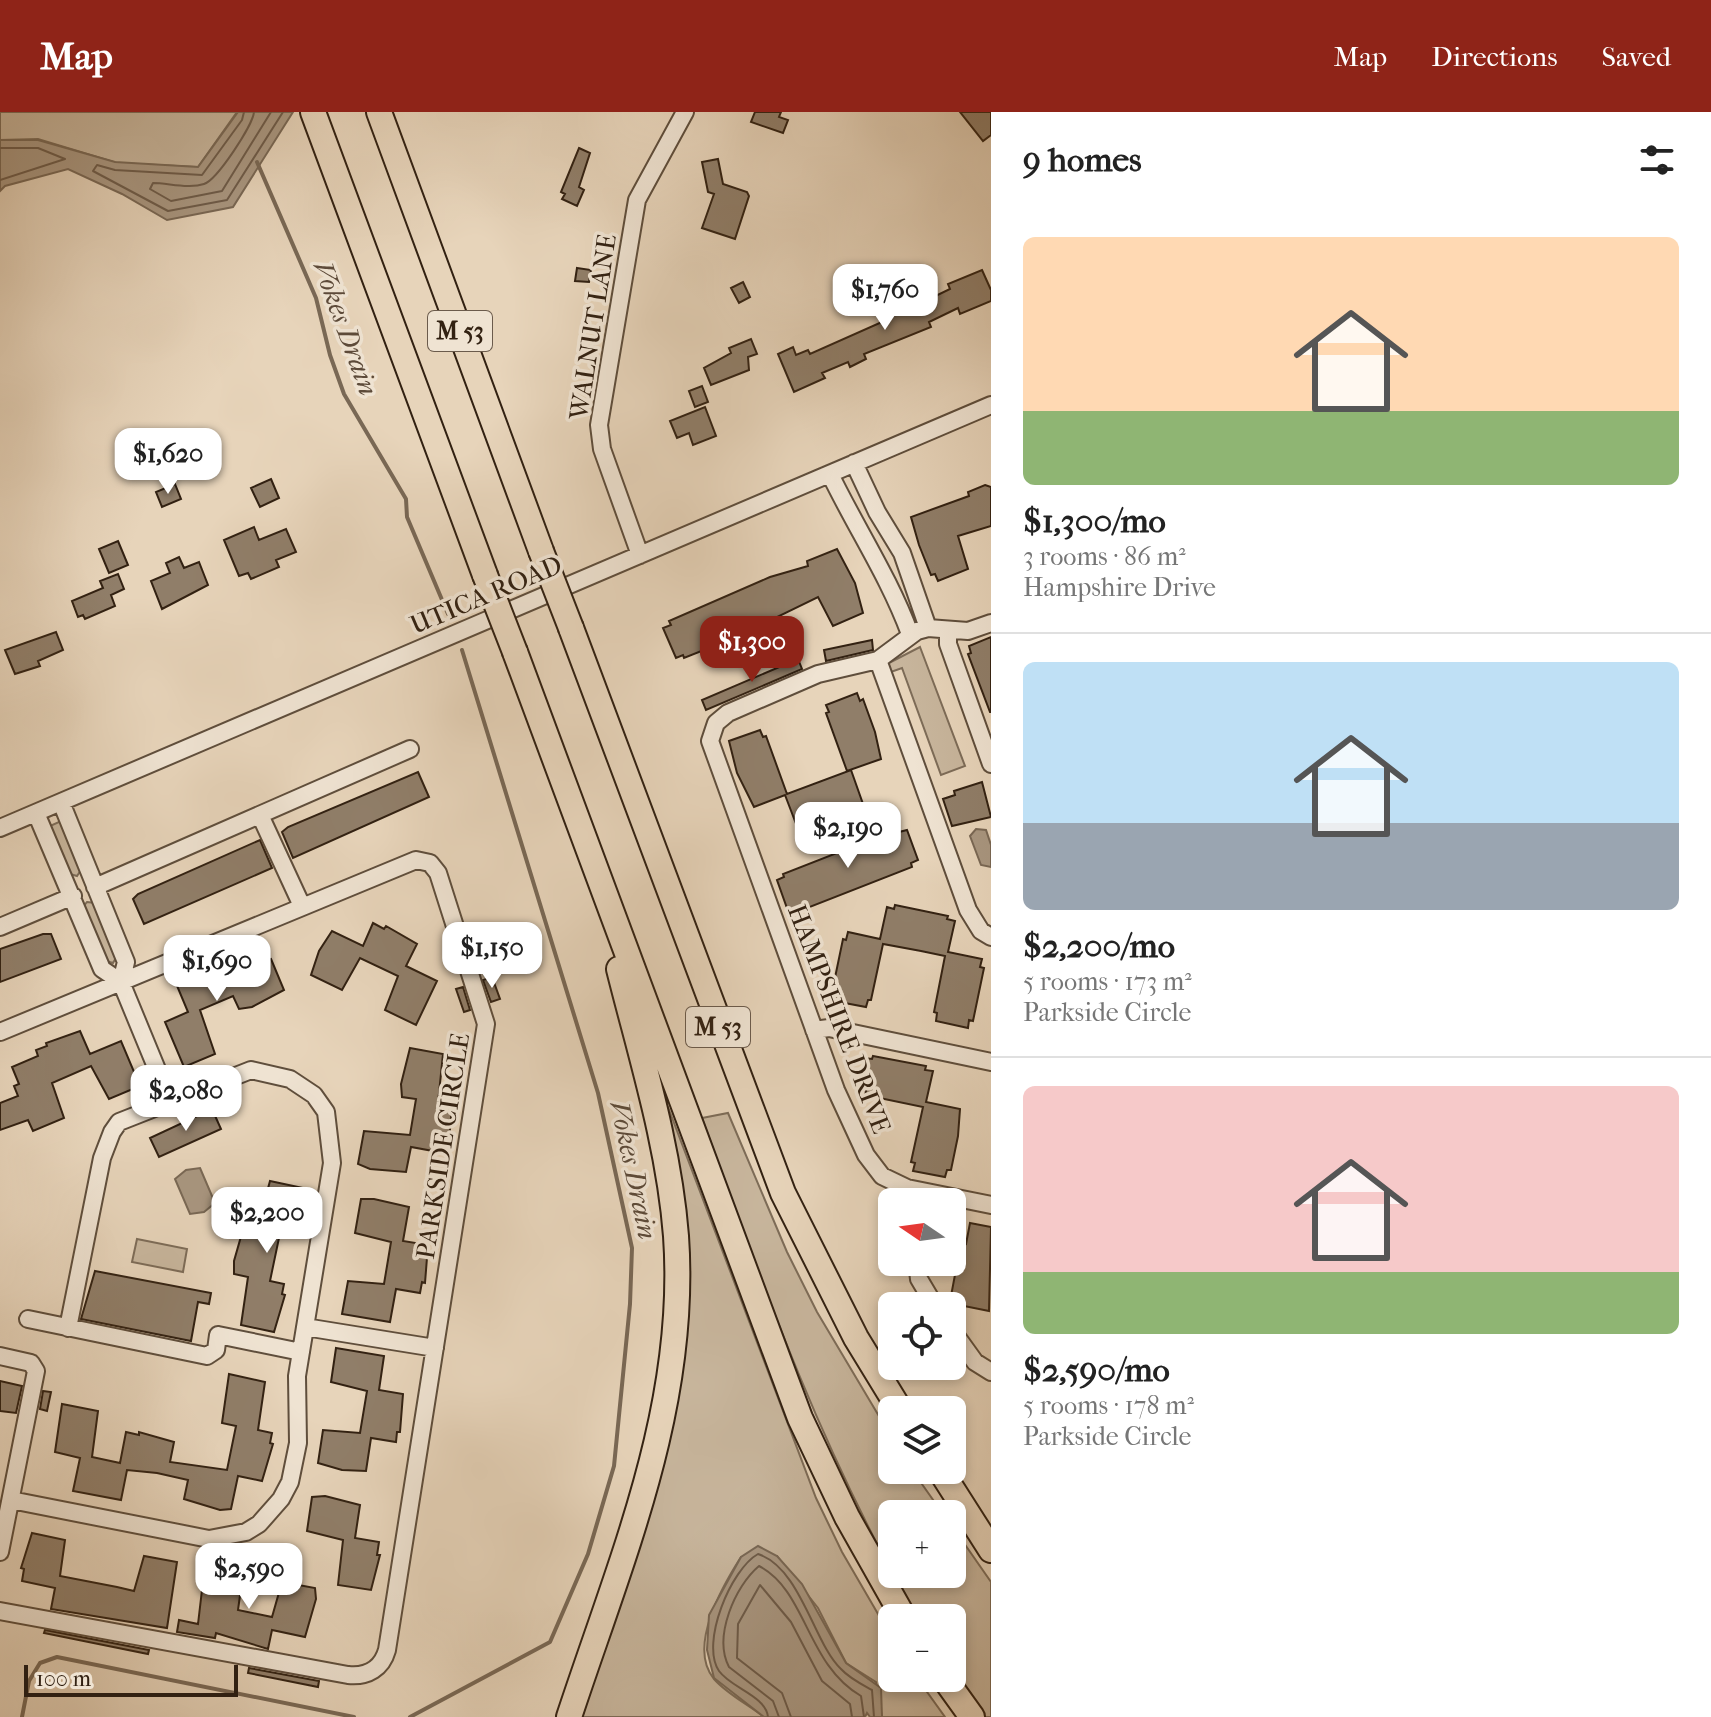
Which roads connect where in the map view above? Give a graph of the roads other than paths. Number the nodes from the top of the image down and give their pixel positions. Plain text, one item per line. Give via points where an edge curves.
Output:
1 (313, 112) edge
2 (379, 112) edge
3 (685, 112) edge
4 (991, 405) edge
5 (854, 463) junction
6 (830, 474) junction
7 (640, 555) junction
8 (991, 623) edge
9 (918, 631) junction
10 (948, 631) junction
11 (878, 660) junction
12 (410, 749) dead end
13 (991, 764) edge
14 (61, 802) junction
15 (36, 813) junction
16 (260, 815) junction
17 (0, 828) edge
18 (590, 859) junction
19 (95, 887) junction
20 (73, 896) junction
21 (302, 906) junction
22 (0, 927) edge
23 (991, 937) edge
24 (121, 982) junction
25 (814, 1030) junction
26 (0, 1032) edge
27 (991, 1062) edge
28 (170, 1101) junction
29 (907, 1188) edge
30 (966, 1202) edge
31 (991, 1205) edge
32 (28, 1319) dead end
33 (305, 1327) junction
34 (68, 1328) junction
35 (435, 1348) junction
36 (966, 1349) edge
37 (301, 1352) junction
38 (0, 1356) edge
39 (991, 1372) edge
40 (892, 1396) edge
41 (950, 1484) edge
42 (951, 1484) edge
43 (11, 1500) junction
44 (991, 1536) edge
45 (991, 1550) edge
46 (0, 1552) edge
47 (896, 1604) edge
48 (0, 1611) edge
49 (954, 1692) edge
50 (569, 1717) edge
51 (972, 1717) edge

1 - 18 highway, M 53, bridge
2 - 40 highway, M 53, bridge via 783,1193 837,1304
3 - 7 street, WALNUT LANE via 637,200 599,425 602,449
4 - 5 street, UTICA ROAD
5 - 6 street, UTICA ROAD
5 - 9 street via 905,561
6 - 7 street, UTICA ROAD
6 - 9 street
7 - 14 street, UTICA ROAD
8 - 10 street
9 - 10 street
9 - 11 street, HAMPSHIRE DRIVE
10 - 13 street
11 - 23 street via 968,910
11 - 25 street, HAMPSHIRE DRIVE via 818,674 728,713 711,732 712,751
12 - 16 street
14 - 15 street, UTICA ROAD
14 - 19 street
15 - 17 street, UTICA ROAD
15 - 20 street
16 - 19 street
16 - 21 street
18 - 47 highway, M 53 via 800,1418
18 - 50 highway via 663,1146 676,1236 677,1297 672,1367 653,1467
19 - 24 street via 126,962
20 - 22 street
20 - 24 street via 102,969
21 - 24 street, PARKSIDE CIRCLE
21 - 35 street, PARKSIDE CIRCLE via 408,862 430,863 484,1011 486,1033
24 - 26 street, PARKSIDE CIRCLE
24 - 28 street
25 - 27 street via 829,1028
25 - 29 street, HAMPSHIRE DRIVE via 874,1169
28 - 33 street via 251,1070 290,1079 314,1095 326,1112 332,1163
28 - 34 street via 119,1122 112,1132 102,1158
30 - 31 street, HAMPSHIRE DRIVE
32 - 34 street
33 - 35 street
33 - 37 street
34 - 37 street via 207,1356 216,1350 218,1335
35 - 48 street, PARKSIDE CIRCLE via 387,1650 369,1673 348,1675
36 - 39 street
37 - 43 street via 294,1403 298,1443 290,1482 271,1513 246,1532 193,1537
38 - 43 street via 31,1363 36,1371
41 - 45 highway
42 - 44 highway
43 - 46 street
49 - 51 highway

